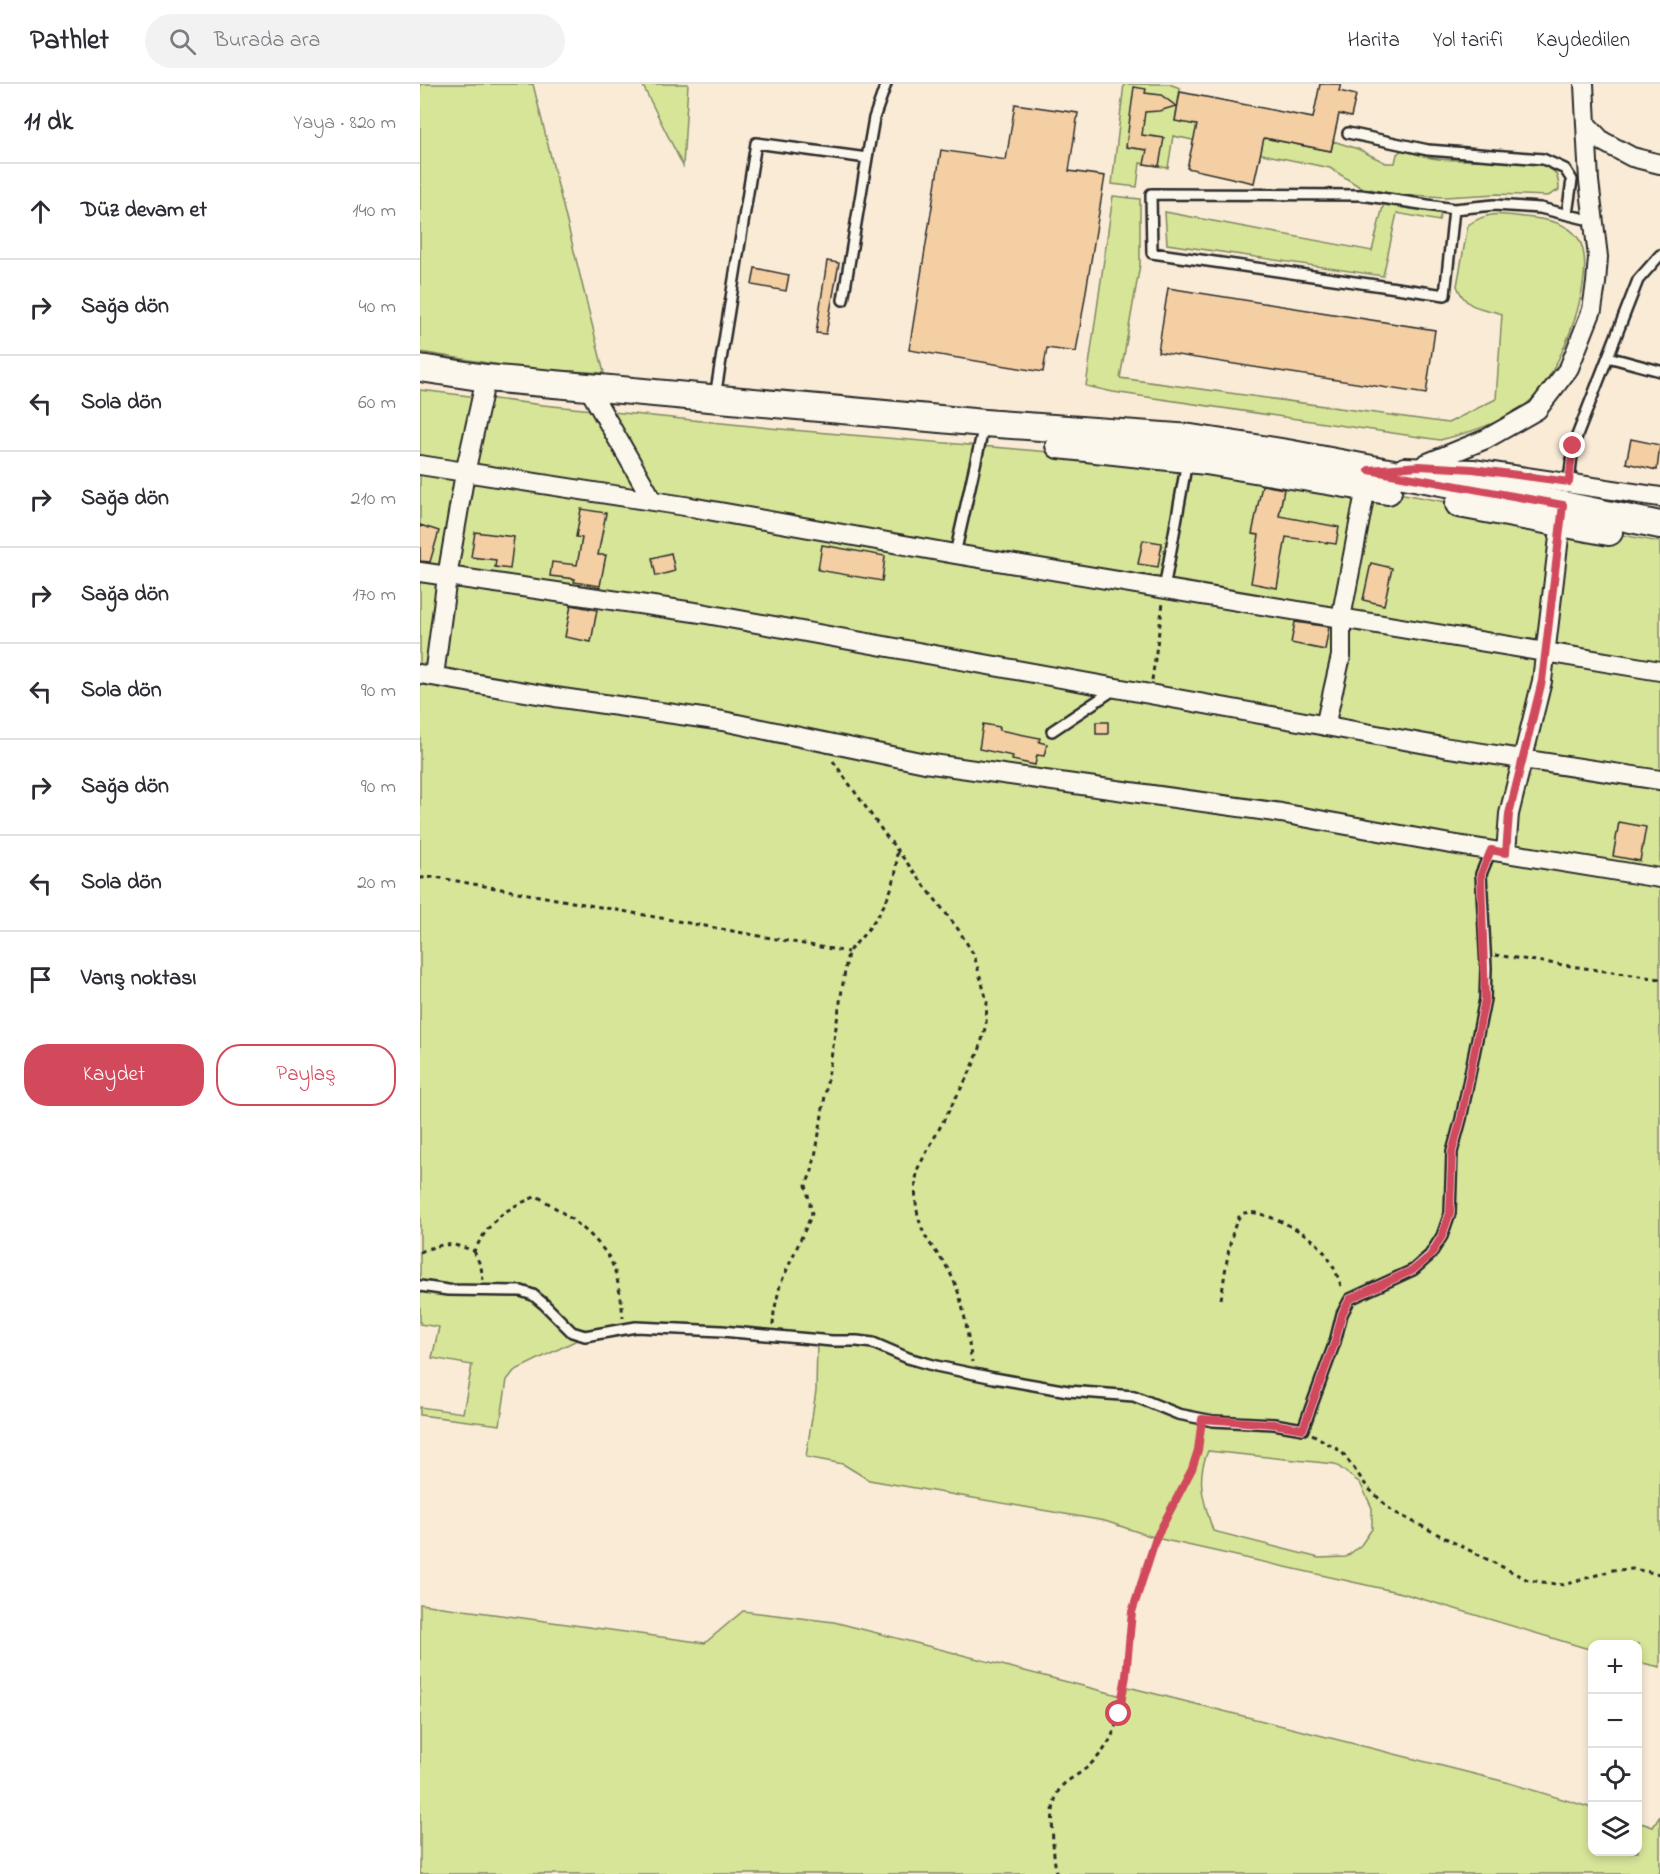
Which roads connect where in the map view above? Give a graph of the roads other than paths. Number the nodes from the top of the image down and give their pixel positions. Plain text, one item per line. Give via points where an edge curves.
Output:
1 (886, 84) edge
2 (1584, 84) edge
3 (1586, 124) junction
4 (1348, 133) dead end
5 (867, 158) junction
6 (1660, 164) edge
7 (1454, 209) junction
8 (1567, 214) junction
9 (1594, 220) junction
10 (1660, 255) edge
11 (843, 300) dead end
12 (1608, 357) junction
13 (420, 368) edge
14 (1660, 371) edge
15 (420, 381) edge
16 (485, 384) junction
17 (592, 395) junction
18 (715, 399) junction
19 (983, 430) junction
20 (1190, 448) junction
21 (420, 465) edge
22 (1419, 466) junction
23 (465, 473) junction
24 (1367, 478) junction
25 (1660, 497) edge
26 (653, 501) junction
27 (1564, 503) junction
28 (1660, 525) edge
29 (1660, 542) edge
30 (955, 554) junction
31 (420, 572) edge
32 (447, 577) junction
33 (1164, 589) junction
34 (1341, 618) junction
35 (1546, 652) junction
36 (1660, 671) edge
37 (427, 675) edge
38 (1116, 688) junction
39 (1325, 726) junction
40 (1052, 731) dead end
41 (1522, 759) junction
42 (1660, 780) edge
43 (1498, 851) junction
44 (1660, 878) edge
45 (420, 1286) edge

1 - 5 lane via 874,118
2 - 3 street
3 - 6 street via 1602,141 1632,157
3 - 9 street
4 - 8 lane via 1428,150 1543,159 1565,169 1572,180
5 - 11 lane
5 - 18 lane via 756,143
7 - 7 lane via 1444,295 1152,253 1151,194 1361,195
7 - 8 lane via 1494,205
8 - 9 lane
9 - 22 street via 1598,257 1592,309 1569,368 1537,410 1486,439
10 - 12 lane via 1638,280
12 - 14 lane
12 - 27 lane via 1573,446
13 - 16 main road
15 - 16 main road
16 - 17 main road
16 - 23 street
17 - 18 main road
17 - 19 main road
17 - 26 street
18 - 19 main road
19 - 20 main road
19 - 30 lane
20 - 24 main road via 1287,453
20 - 33 lane
21 - 23 street
22 - 24 street
22 - 27 street via 1473,469
23 - 26 street
23 - 32 street
24 - 27 main road
24 - 34 street
25 - 27 street
26 - 30 street
27 - 28 main road
27 - 29 main road
27 - 35 street
30 - 33 street
31 - 32 street
32 - 37 street
32 - 38 street via 701,613
33 - 34 street
34 - 35 street
34 - 39 street via 1341,656
35 - 36 street
35 - 41 street
37 - 43 street via 723,721 925,763 1270,812
38 - 39 street
38 - 40 lane
39 - 41 street
41 - 42 street
41 - 43 street
43 - 44 street
43 - 45 lane via 1481,874 1485,999 1452,1152 1450,1213 1430,1256 1413,1270 1350,1299 1303,1429 1202,1419 1134,1396 1068,1390 974,1374 908,1358 873,1343 636,1327 585,1336 572,1332 533,1295 513,1290

